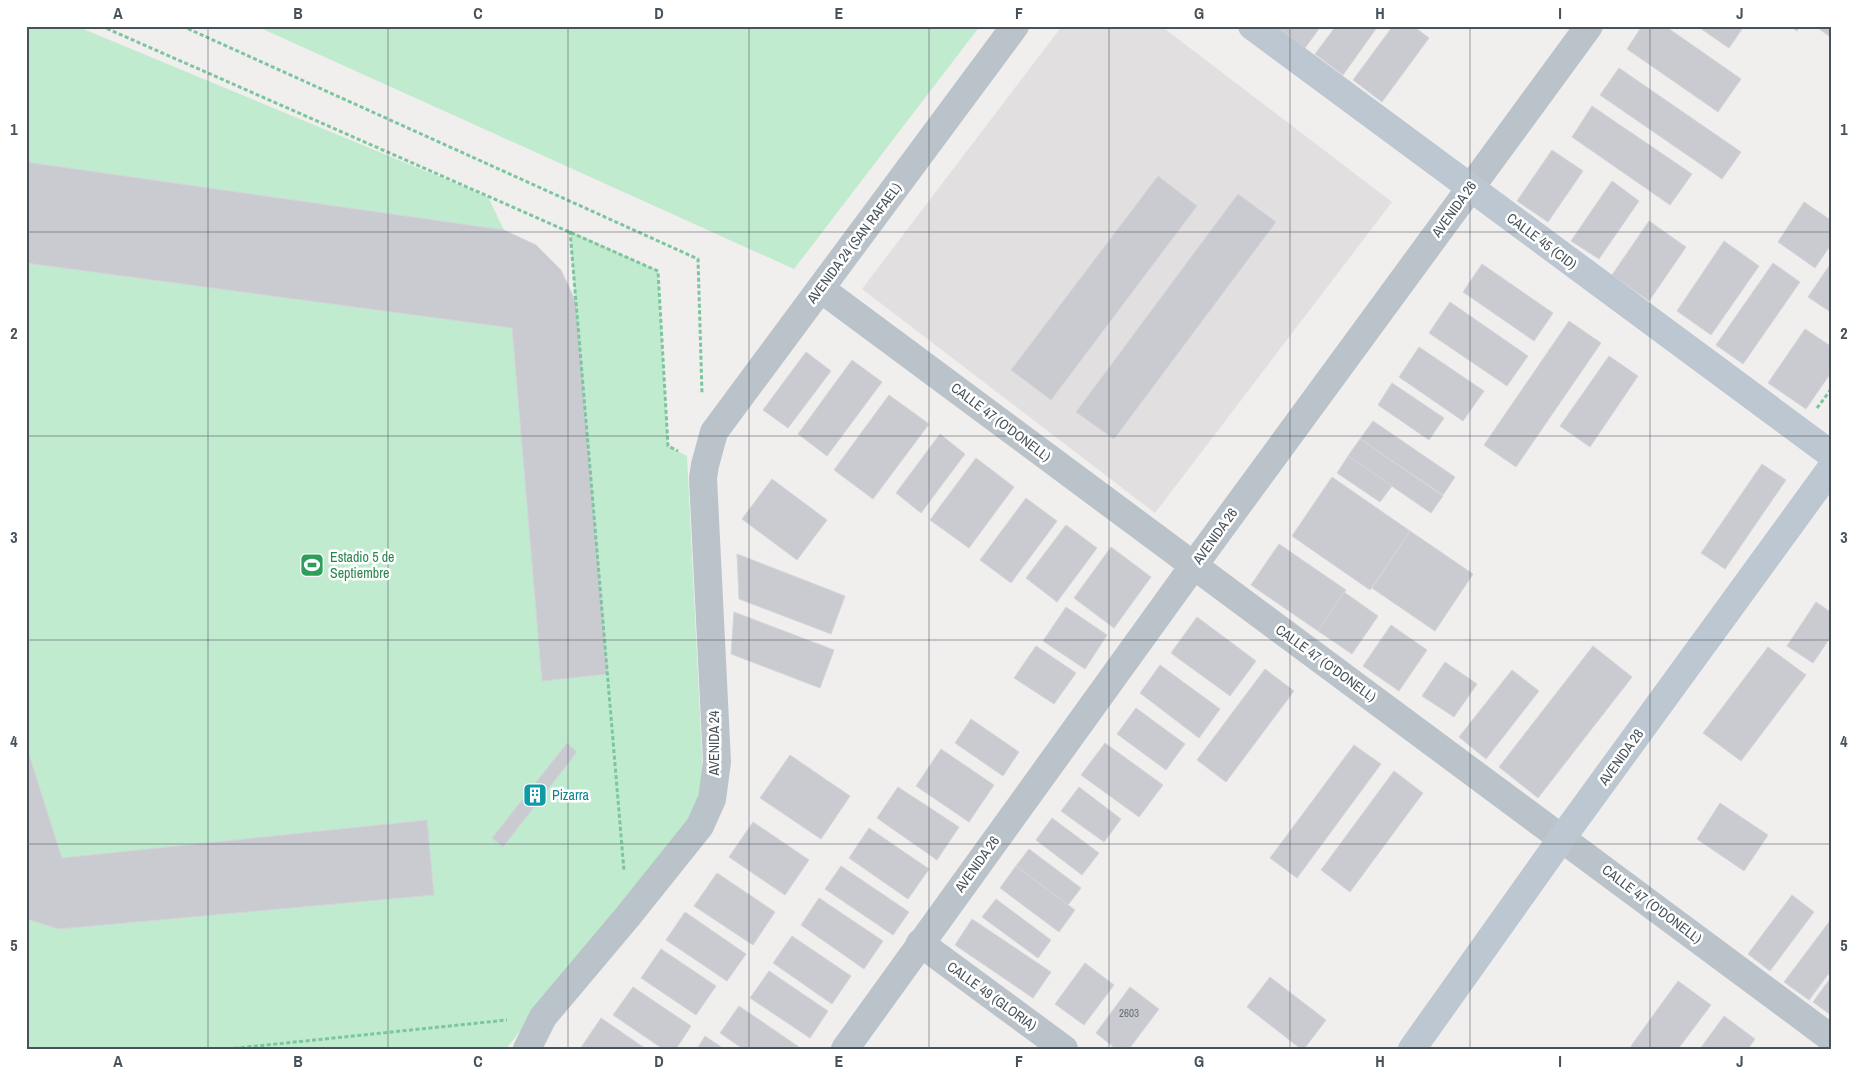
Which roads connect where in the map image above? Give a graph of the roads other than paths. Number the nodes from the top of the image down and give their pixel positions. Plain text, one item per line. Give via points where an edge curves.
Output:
1 (1015, 26) edge
2 (1252, 26) edge
3 (1589, 26) edge
4 (1470, 188) junction
5 (821, 289) junction
6 (1832, 455) edge
7 (704, 465) joint
8 (1832, 467) edge
9 (1194, 565) junction
10 (1562, 838) junction
11 (920, 943) junction
12 (1832, 1039) edge
13 (527, 1049) edge
14 (845, 1049) edge
15 (1064, 1049) edge
16 (1412, 1049) edge

1 - 5 street, AVENIDA 24 (SAN RAFAEL)
2 - 4 street, CALLE 45 (CID)
3 - 4 street, AVENIDA 26
4 - 6 street, CALLE 45 (CID)
4 - 9 street, AVENIDA 26
5 - 7 street, AVENIDA 24 (SAN RAFAEL) via 714,432
5 - 9 street, CALLE 47 (O'DONELL)
7 - 13 street, AVENIDA 24 via 717,762 712,799 700,826 542,1016
8 - 10 street, AVENIDA 28
9 - 10 street, CALLE 47 (O'DONELL)
9 - 11 street, AVENIDA 26
10 - 12 street, CALLE 47 (O'DONELL)
10 - 16 street, AVENIDA 28
11 - 14 street, AVENIDA 26
11 - 15 street, CALLE 49 (GLORIA)

